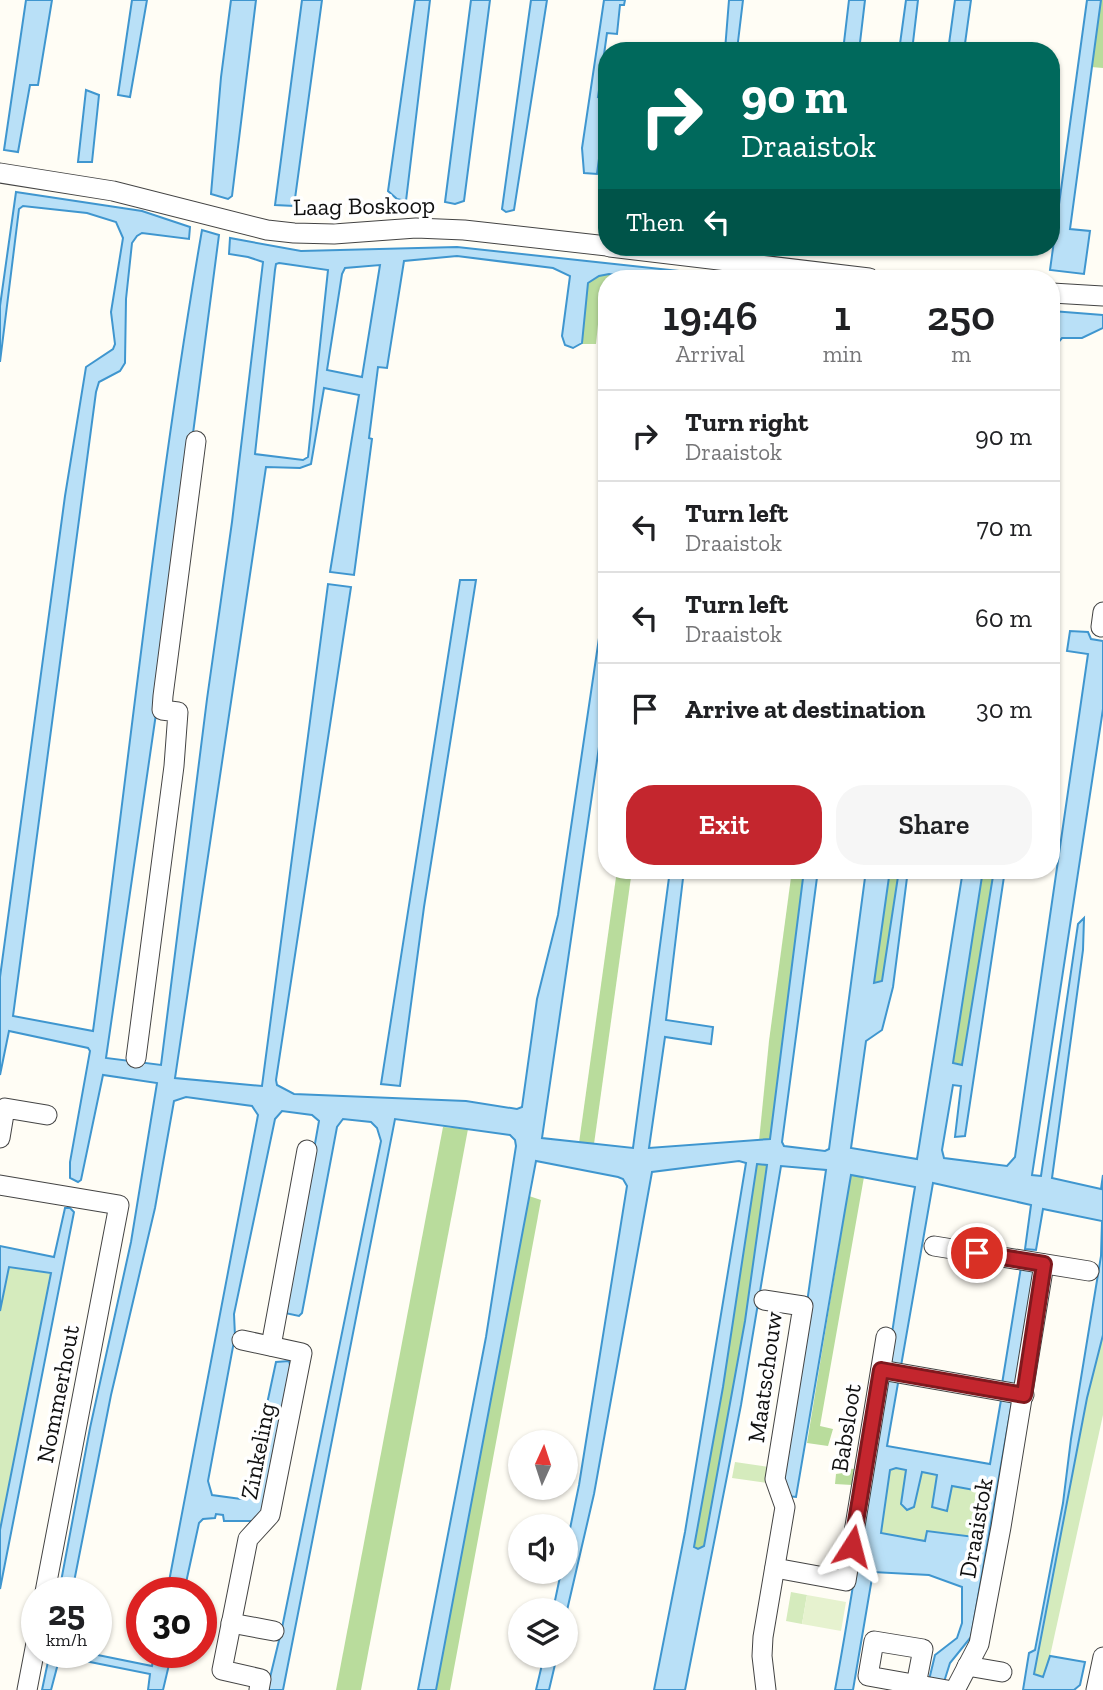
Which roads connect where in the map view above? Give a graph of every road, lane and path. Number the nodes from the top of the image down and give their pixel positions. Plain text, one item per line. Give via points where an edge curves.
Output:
1 (0, 173) edge
2 (598, 246) edge
3 (684, 256) edge
4 (802, 270) edge
5 (1060, 293) edge
6 (1103, 296) edge
7 (196, 441) dead end
8 (136, 1058) dead end
9 (47, 1115) dead end
10 (0, 1138) edge
11 (307, 1150) dead end
12 (0, 1185) edge
13 (934, 1246) dead end
14 (1033, 1262) junction
15 (1089, 1271) dead end
16 (764, 1300) dead end
17 (886, 1338) dead end
18 (242, 1340) dead end
19 (271, 1346) junction
20 (881, 1370) junction
21 (1013, 1393) junction
22 (775, 1569) junction
23 (48, 1577) edge
24 (232, 1623) junction
25 (274, 1631) dead end
26 (1103, 1657) edge
27 (967, 1666) junction
28 (31, 1668) edge
29 (1002, 1672) dead end
30 (916, 1685) dead end
31 (27, 1690) edge
32 (259, 1690) edge
33 (766, 1690) edge
34 (947, 1690) edge
35 (956, 1690) edge
36 (1096, 1690) edge

1 - 2 street, Laag Boskoop via 113,191 267,230 334,234 464,230
3 - 4 street, Laag Boskoop
5 - 6 street
7 - 8 street via 162,710 178,712 174,766
9 - 10 street via 5,1108
11 - 19 street
12 - 23 street, Nommerhout via 119,1205
13 - 14 street
14 - 15 street
14 - 21 street, Draaistok
16 - 22 street, Maatschouw via 803,1306 775,1479 785,1507
17 - 20 street, Babsloot
18 - 19 street, Zinkeling
19 - 24 street, Zinkeling via 302,1353 270,1515 248,1539
20 - 21 street
20 - 22 street, Babsloot via 846,1581
21 - 27 street, Draaistok via 979,1644
22 - 33 street via 763,1637
24 - 25 street
24 - 32 street, Zinkeling via 222,1670 261,1679
26 - 36 street
27 - 29 street
27 - 35 street, Draaistok
28 - 31 street
30 - 34 street

